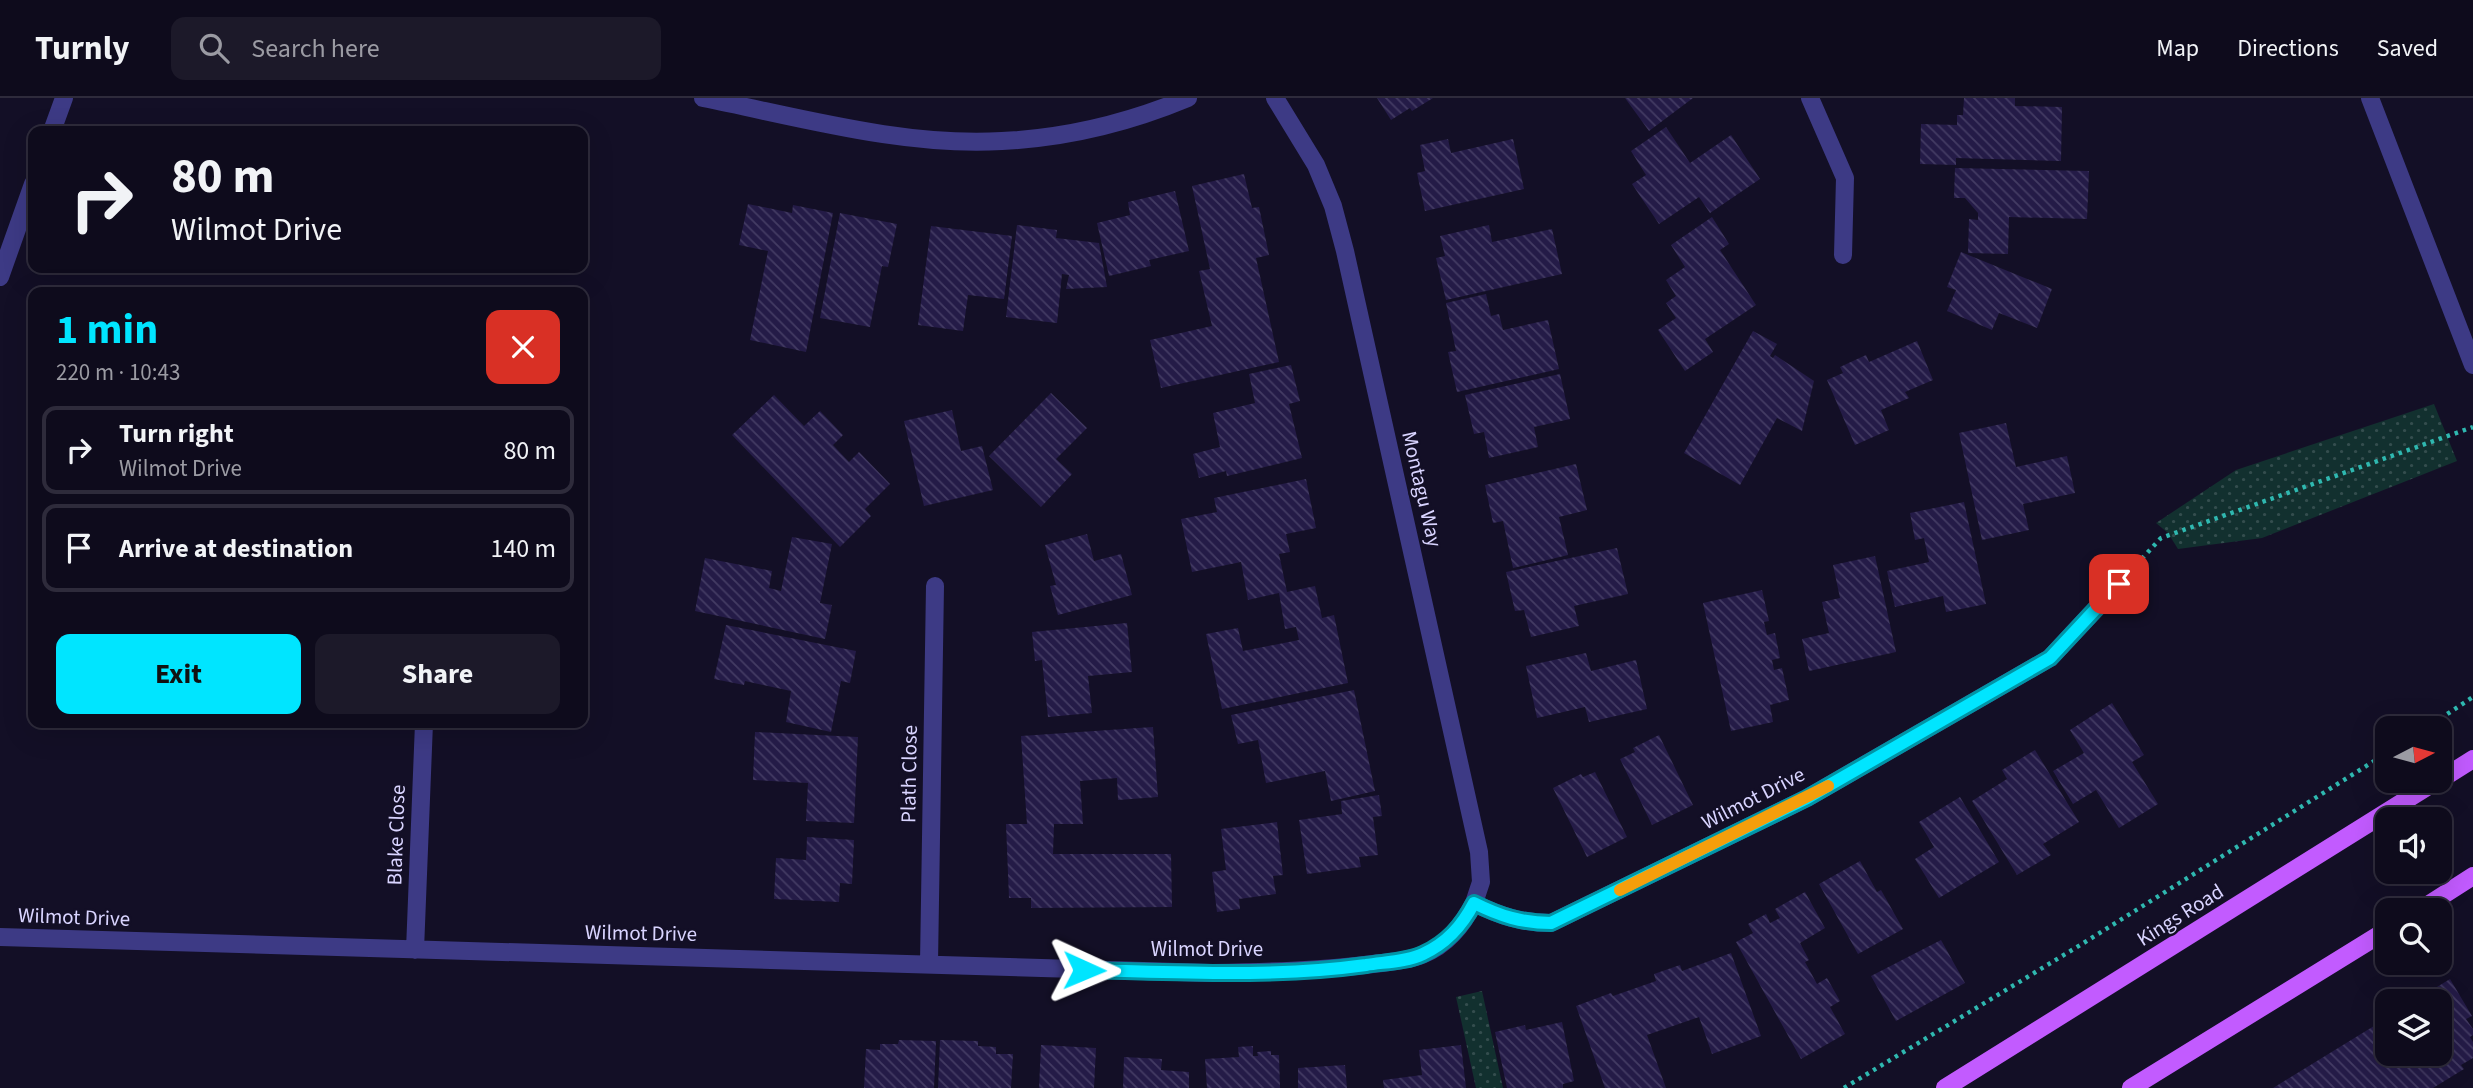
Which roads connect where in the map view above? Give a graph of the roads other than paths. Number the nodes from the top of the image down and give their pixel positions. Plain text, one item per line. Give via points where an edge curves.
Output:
1 (64, 98) edge
2 (703, 98) edge
3 (1188, 98) edge
4 (1275, 98) edge
5 (1810, 98) edge
6 (2370, 98) edge
7 (54, 126) edge
8 (28, 198) edge
9 (1843, 255) dead end
10 (0, 277) edge
11 (2468, 337) edge
12 (2473, 365) edge
13 (2119, 584) road end
14 (935, 586) dead end
15 (424, 728) edge
16 (2473, 759) edge
17 (2452, 772) edge
18 (2418, 793) edge
19 (2473, 876) edge
20 (2439, 898) edge
21 (1474, 903) junction
22 (0, 937) edge
23 (2375, 937) edge
24 (415, 950) junction
25 (929, 963) junction
26 (1945, 1088) edge
27 (2131, 1088) edge

1 - 7 street
2 - 3 street via 907,137 961,141 1061,135 1148,115
4 - 21 street, Montagu Way via 1315,165 1345,251 1479,852 1481,882
5 - 9 street via 1845,178
6 - 11 street
8 - 10 street
11 - 12 street
13 - 21 street, Wilmot Drive via 2050,658 1782,810 1551,923 1501,916
14 - 25 street, Plath Close
15 - 24 street, Blake Close
16 - 17 main road, Kings Road
18 - 26 main road, Kings Road
19 - 20 main road
21 - 25 street, Wilmot Drive via 1452,936 1421,955 1340,968 1210,973
22 - 24 street, Wilmot Drive
23 - 27 main road
24 - 25 street, Wilmot Drive

